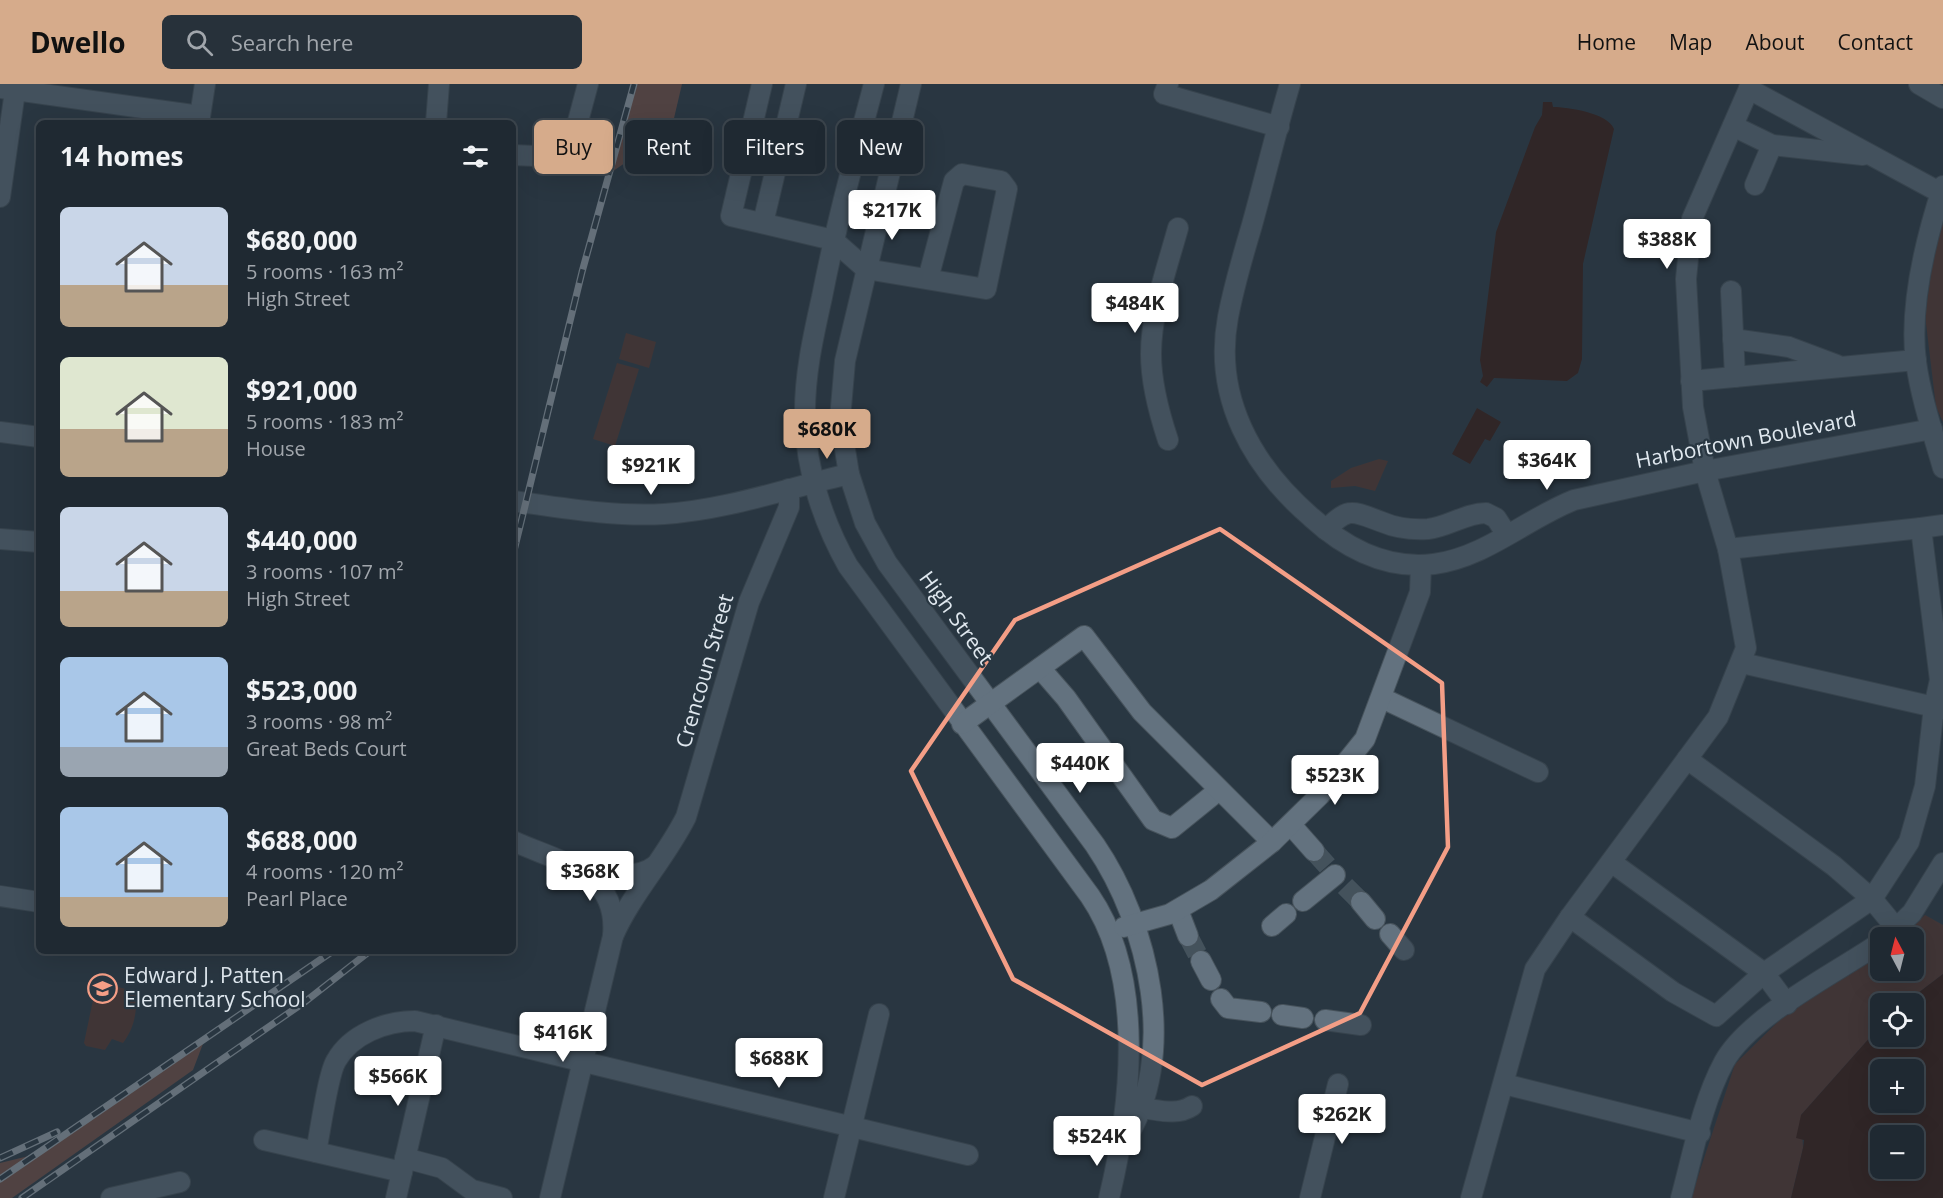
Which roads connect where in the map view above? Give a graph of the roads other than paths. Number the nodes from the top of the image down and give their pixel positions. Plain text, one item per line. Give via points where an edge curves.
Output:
1 (205, 84) edge
2 (439, 84) edge
3 (588, 84) edge
4 (762, 84) edge
5 (796, 84) edge
6 (874, 84) edge
7 (911, 84) edge
8 (1168, 84) edge
9 (1290, 84) edge
10 (1919, 84) edge
11 (1750, 86) edge
12 (10, 88) edge
13 (1943, 98) edge
14 (200, 120) edge
15 (436, 120) edge
16 (1733, 126) junction
17 (1279, 127) junction
18 (1772, 145) junction
19 (516, 154) edge
20 (1874, 157) junction
21 (1755, 185) dead end
22 (1942, 190) edge
23 (0, 197) edge
24 (763, 223) junction
25 (1178, 228) dead end
26 (833, 240) junction
27 (866, 269) junction
28 (928, 279) junction
29 (1731, 291) dead end
30 (1733, 339) junction
31 (1916, 360) junction
32 (1843, 367) junction
33 (1735, 377) junction
34 (1691, 381) junction
35 (1932, 429) junction
36 (0, 432) edge
37 (36, 437) edge
38 (1168, 440) dead end
39 (1943, 468) edge
40 (1705, 471) junction
41 (849, 474) junction
42 (815, 482) junction
43 (789, 489) junction
44 (516, 501) edge
45 (1943, 525) edge
46 (1921, 528) junction
47 (1326, 530) junction
48 (1507, 535) junction
49 (0, 539) edge
50 (36, 542) edge
51 (1728, 549) junction
52 (1421, 565) junction
53 (1742, 663) junction
54 (1040, 668) junction
55 (1382, 698) junction
56 (990, 704) junction
57 (1939, 708) edge
58 (963, 724) junction
59 (1687, 759) junction
60 (1538, 772) dead end
61 (1219, 790) junction
62 (1291, 825) junction
63 (516, 842) edge
64 (1272, 842) junction
65 (1314, 851) tunnel mouth
66 (1611, 862) junction
67 (1943, 862) edge
68 (658, 864) junction
69 (571, 867) junction
70 (1337, 877) dead end
71 (0, 896) edge
72 (1872, 899) junction
73 (1303, 900) dead end
74 (36, 902) edge
75 (1361, 903) tunnel mouth
76 (1178, 910) junction
77 (1570, 917) junction
78 (1376, 919) dead end
79 (1135, 924) junction
80 (1888, 927) edge
81 (1897, 927) edge
82 (1110, 931) junction
83 (1390, 934) dead end
84 (613, 936) junction
85 (1188, 936) tunnel mouth
86 (1870, 949) edge
87 (1404, 950) dead end
88 (1201, 961) tunnel mouth
89 (1764, 973) junction
90 (1211, 980) dead end
91 (1221, 999) dead end
92 (1787, 1004) junction
93 (1261, 1012) dead end
94 (879, 1014) dead end
95 (1282, 1015) dead end
96 (1303, 1018) dead end
97 (1325, 1020) dead end
98 (436, 1025) junction
99 (1361, 1025) dead end
100 (582, 1061) junction
101 (1338, 1084) dead end
102 (1504, 1084) junction
103 (1192, 1106) dead end
104 (1142, 1108) junction
105 (851, 1126) junction
106 (1700, 1133) junction
107 (264, 1140) dead end
108 (1122, 1144) junction
109 (316, 1152) junction
110 (968, 1155) dead end
111 (404, 1165) junction
112 (180, 1182) dead end
113 (111, 1198) edge
114 (396, 1198) edge
115 (502, 1198) edge
116 (550, 1198) edge
117 (834, 1198) edge
118 (1109, 1198) edge
119 (1310, 1198) edge
120 (1471, 1198) edge
121 (1680, 1198) edge

1 - 14 street
2 - 15 street
3 - 19 street via 573,145 565,155 550,158
4 - 24 street via 731,216
5 - 24 street
6 - 26 street, High Street
7 - 27 street, High Street
8 - 17 street via 1164,94
9 - 17 street, Harbortown Boulevard
10 - 13 street
11 - 16 street
11 - 20 street
12 - 14 street
12 - 23 street
16 - 18 street
16 - 34 street via 1692,219 1688,238
17 - 47 street, Harbortown Boulevard via 1227,318 1225,362 1235,413 1256,458 1280,488
18 - 20 street
18 - 21 street
20 - 22 street
22 - 31 street via 1924,253
24 - 26 street
25 - 38 street via 1160,296 1151,354 1157,405
26 - 27 street
26 - 42 street, High Street via 806,389 806,435
27 - 28 street
27 - 41 street, High Street via 847,345 841,392 841,431
28 - 28 street via 986,289 1007,189 1001,181 962,174 954,181
29 - 30 street
30 - 32 street via 1789,347
30 - 33 street
31 - 32 street
31 - 35 street
32 - 33 street
33 - 34 street
34 - 40 street
35 - 39 street
35 - 40 street, Harbortown Boulevard
36 - 37 street
40 - 48 street, Harbortown Boulevard via 1574,500
40 - 51 street
41 - 42 street
41 - 56 street, High Street via 865,523 887,562
42 - 43 street
42 - 58 street, High Street via 827,522 848,566
43 - 44 street via 665,514 608,513
43 - 68 street, Crencoun Street via 789,507 749,602 692,800 678,833
45 - 46 street
46 - 51 street
46 - 57 street via 1940,680
47 - 48 street via 1339,517 1352,512 1412,529 1440,527 1486,513 1496,518
47 - 52 street, Harbortown Boulevard via 1369,556
48 - 52 street, Harbortown Boulevard via 1462,557
49 - 50 street
51 - 53 street via 1746,648
52 - 55 street via 1420,592
53 - 57 street
53 - 59 street via 1718,717
54 - 56 street
54 - 61 street via 1084,636 1142,712
54 - 61 street via 1154,820 1172,828
55 - 60 street
55 - 62 street via 1365,739
56 - 58 street
56 - 79 street, High Street via 1104,859 1122,888
57 - 72 street via 1926,786 1909,842
58 - 82 street, High Street via 1090,896
59 - 66 street
59 - 72 street via 1834,866
61 - 64 street
62 - 64 street
62 - 65 street
63 - 69 street
64 - 76 street
66 - 77 street
66 - 89 street
67 - 81 street via 1912,913
68 - 69 street via 630,875
68 - 84 street, Crencoun Street via 628,905
69 - 84 street via 592,878 607,893 614,916
70 - 73 street
71 - 74 street
72 - 80 street
72 - 89 street
75 - 78 street
76 - 79 street
76 - 85 street
77 - 89 street via 1673,992 1716,1016
77 - 102 street via 1535,969
79 - 82 street
79 - 104 street, High Street via 1153,1023 1150,1073
82 - 108 street, High Street via 1122,975 1128,1024
83 - 87 street
84 - 100 street
86 - 92 street
88 - 90 street
89 - 92 street
91 - 93 street via 1227,1008
92 - 106 street via 1753,1029 1725,1060
94 - 105 street
95 - 96 street
97 - 99 street
98 - 100 street
98 - 109 street via 397,1021 354,1040 335,1062
98 - 111 street
100 - 105 street
100 - 116 street
101 - 119 street
102 - 106 street
102 - 120 street
103 - 104 street via 1185,1111 1166,1112
104 - 108 street, High Street
105 - 110 street
105 - 117 street
106 - 121 street
107 - 109 street
108 - 118 street, High Street
109 - 111 street
111 - 114 street
111 - 115 street via 442,1168 472,1190
112 - 113 street

